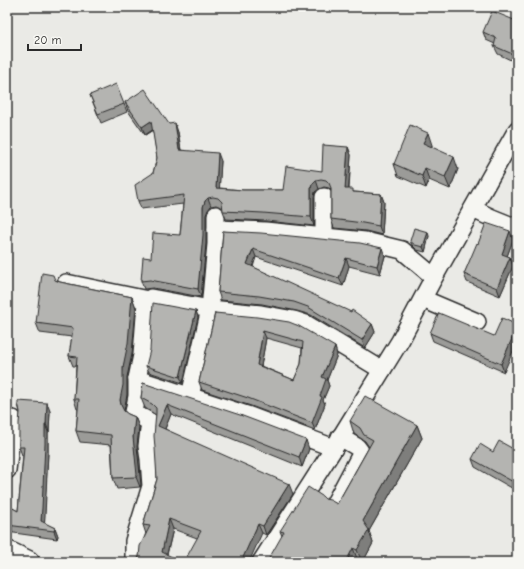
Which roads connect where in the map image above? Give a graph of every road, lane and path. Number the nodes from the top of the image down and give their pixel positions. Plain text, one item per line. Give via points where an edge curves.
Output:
1 (517, 130) edge
2 (324, 197) dead end
3 (473, 209) junction
4 (517, 228) edge
5 (324, 237) junction
6 (434, 278) junction
7 (66, 282) edge
8 (423, 299) junction
9 (148, 300) junction
10 (210, 309) junction
11 (477, 322) dead end
12 (382, 370) junction
13 (137, 378) junction
14 (190, 396) junction
15 (13, 419) dead end
16 (337, 442) junction
17 (7, 470) edge
18 (335, 503) edge
19 (7, 552) edge
20 (28, 562) edge
21 (134, 562) edge
22 (261, 562) edge

1 - 3 street
2 - 5 street
3 - 4 street
3 - 6 street
5 - 6 street via 365,241 402,250
5 - 10 street via 265,231 216,222
6 - 8 street
7 - 9 street
8 - 11 street
8 - 12 street
9 - 10 street via 151,298
9 - 13 street
10 - 12 street via 261,314 306,324
10 - 14 street
12 - 16 street
13 - 14 street
13 - 21 street via 134,412 135,415 150,422 147,446 151,486 134,541
14 - 16 street via 247,416
15 - 17 street
16 - 18 street via 357,447 360,456
16 - 22 street
19 - 20 main road

